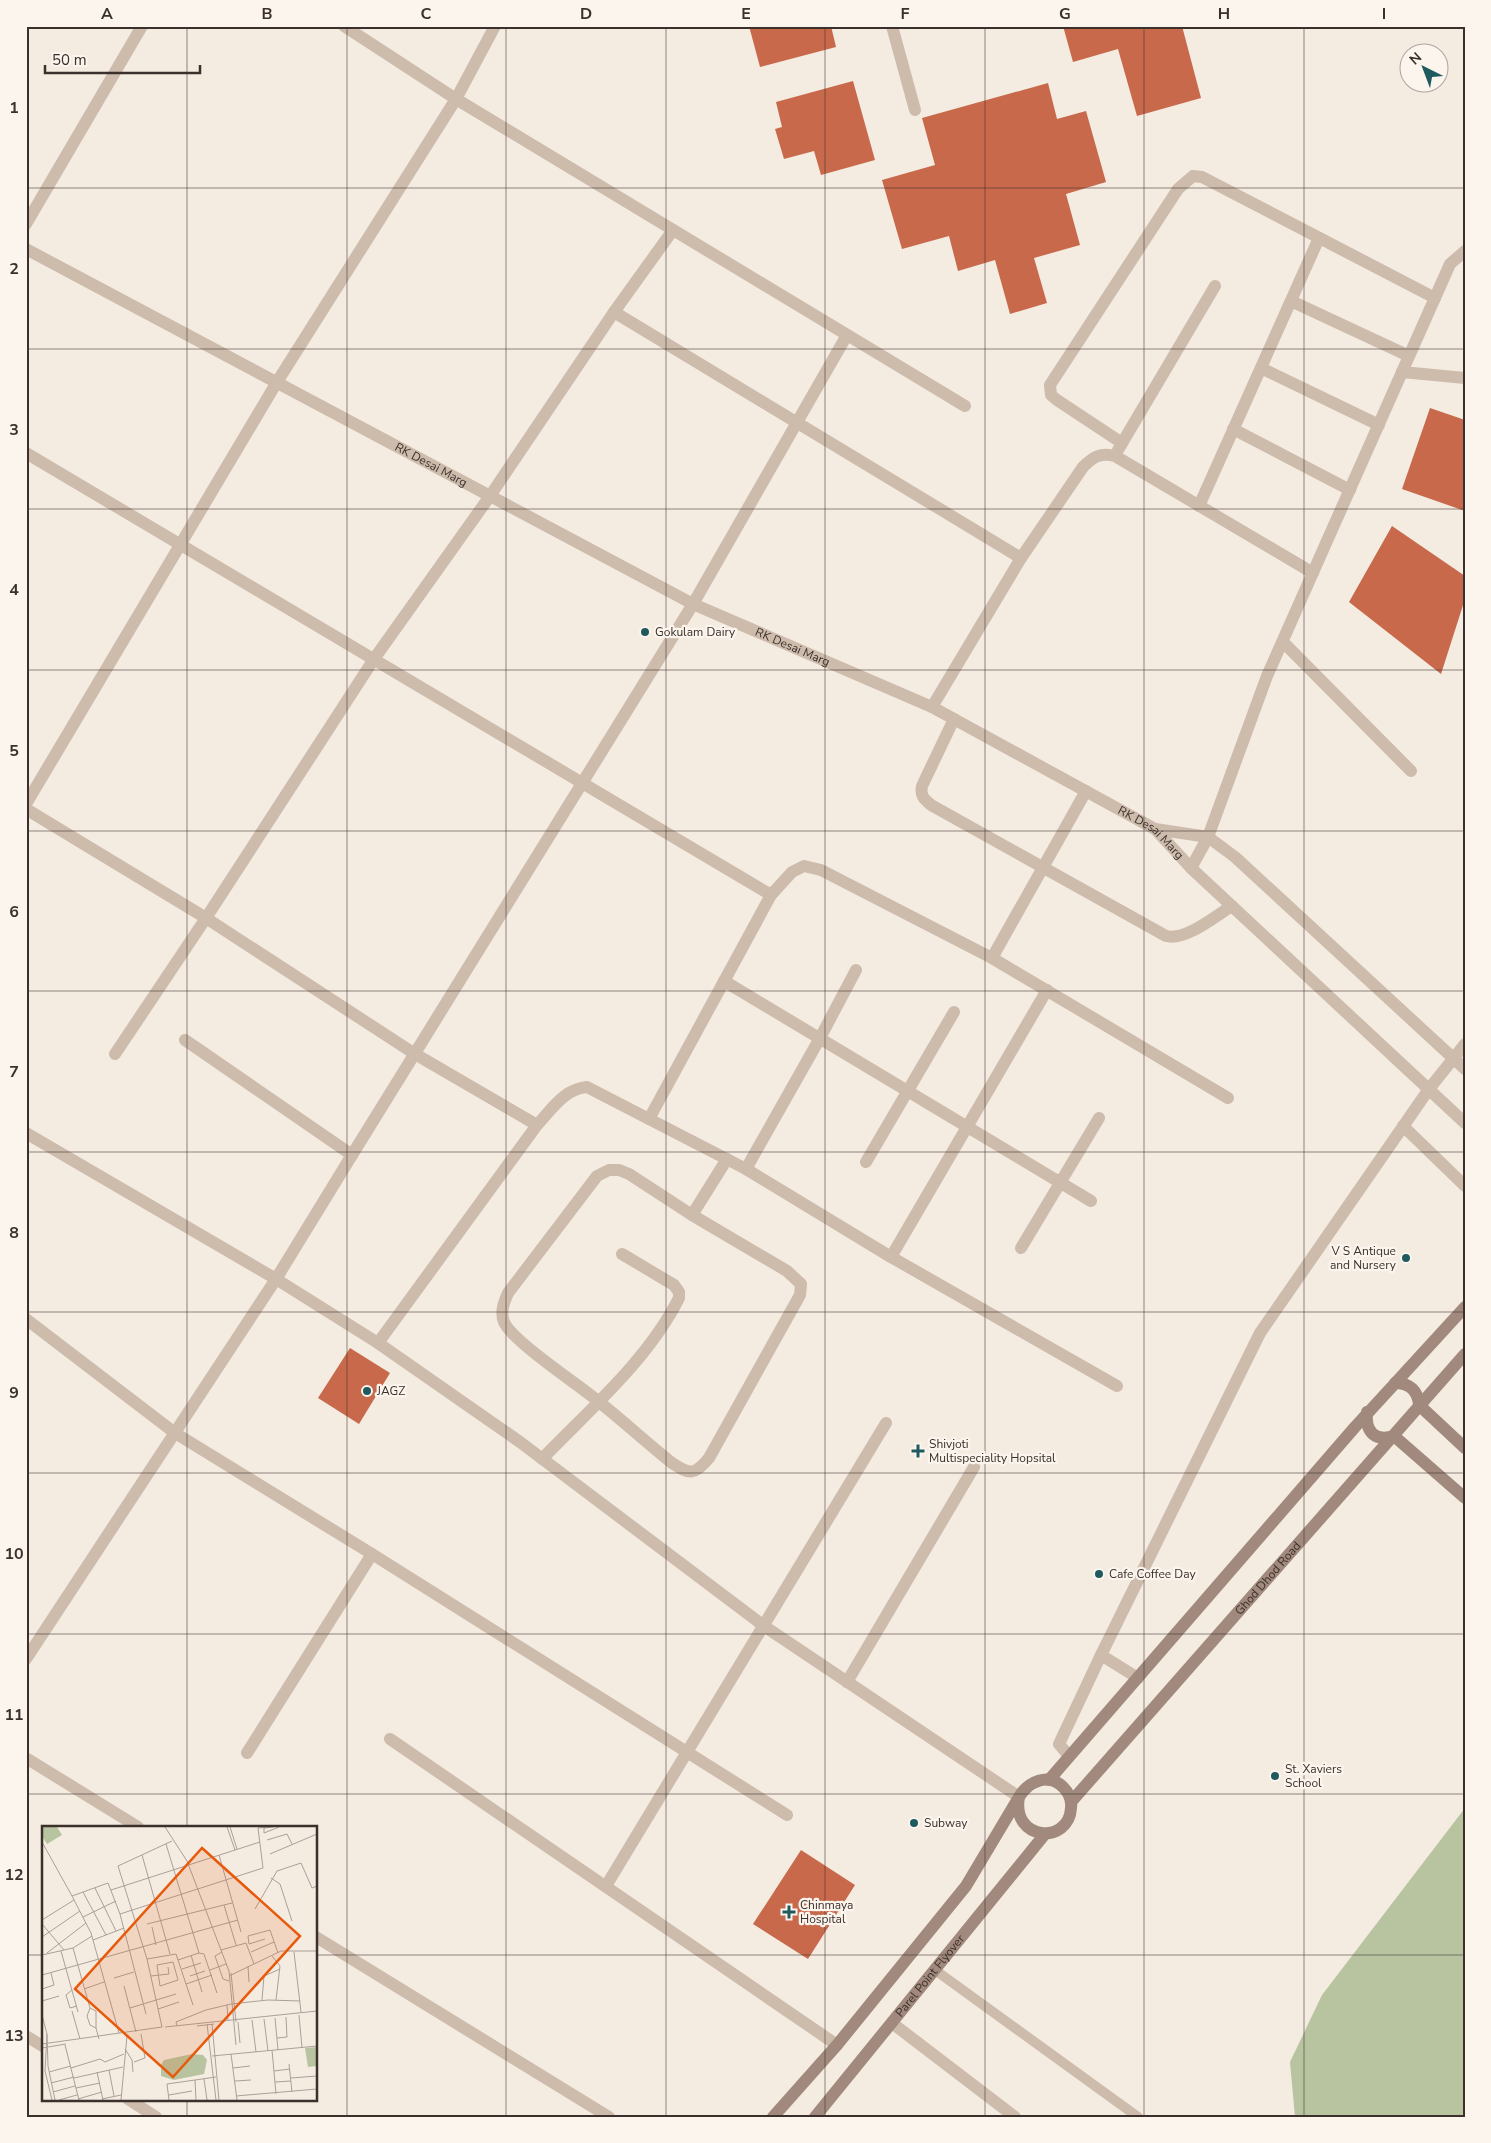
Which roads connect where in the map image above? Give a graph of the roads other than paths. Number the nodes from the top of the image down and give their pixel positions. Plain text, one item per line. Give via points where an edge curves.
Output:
1 (142, 26) edge
2 (344, 26) edge
3 (495, 26) edge
4 (892, 26) edge
5 (456, 99) junction
6 (915, 110) dead end
7 (26, 224) edge
8 (673, 230) junction
9 (1319, 238) junction
10 (26, 248) edge
11 (1465, 251) edge
12 (1215, 286) dead end
13 (1435, 298) junction
14 (1291, 301) junction
15 (614, 312) junction
16 (847, 335) junction
17 (1409, 356) junction
18 (1261, 368) junction
19 (1402, 372) junction
20 (1465, 378) edge
21 (277, 382) junction
22 (965, 406) dead end
23 (796, 423) junction
24 (1378, 425) junction
25 (1234, 430) junction
26 (1122, 443) junction
27 (26, 453) edge
28 (1115, 456) junction
29 (1350, 490) junction
30 (490, 496) junction
31 (1199, 506) junction
32 (180, 545) junction
33 (1022, 558) junction
34 (1313, 573) junction
35 (693, 604) junction
36 (1283, 642) junction
37 (374, 659) junction
38 (932, 707) junction
39 (954, 719) junction
40 (1410, 771) dead end
41 (582, 782) junction
42 (1086, 791) junction
43 (26, 804) edge
44 (26, 809) edge
45 (1155, 829) junction
46 (1208, 837) junction
47 (1043, 868) junction
48 (1191, 868) junction
49 (771, 895) junction
50 (1232, 906) junction
51 (206, 918) junction
52 (992, 958) junction
53 (856, 970) dead end
54 (724, 981) junction
55 (1047, 990) junction
56 (954, 1012) dead end
57 (820, 1038) junction
58 (185, 1040) dead end
59 (1465, 1044) edge
60 (115, 1054) dead end
61 (414, 1054) junction
62 (1454, 1059) junction
63 (1465, 1069) edge
64 (1429, 1089) junction
65 (907, 1092) junction
66 (1228, 1098) dead end
67 (1100, 1118) dead end
68 (649, 1119) junction
69 (1465, 1123) edge
70 (537, 1125) junction
71 (1403, 1126) junction
72 (967, 1128) junction
73 (26, 1133) edge
74 (352, 1155) junction
75 (727, 1159) junction
76 (866, 1162) dead end
77 (746, 1169) junction
78 (1061, 1182) junction
79 (1465, 1186) edge
80 (1091, 1201) dead end
81 (692, 1215) junction
82 (1021, 1248) dead end
83 (622, 1254) dead end
84 (891, 1257) junction
85 (276, 1279) junction
86 (1465, 1307) edge
87 (26, 1319) edge
88 (378, 1343) junction
89 (1465, 1354) edge
90 (1395, 1383) junction
91 (1117, 1386) dead end
92 (598, 1401) junction
93 (1419, 1405) junction
94 (1367, 1412) junction
95 (886, 1423) dead end
96 (175, 1433) junction
97 (1394, 1436) junction
98 (1465, 1448) edge
99 (542, 1459) junction
100 (974, 1467) dead end
101 (1465, 1498) edge
102 (372, 1554) junction
103 (764, 1626) junction
104 (1100, 1655) junction
105 (26, 1659) edge
106 (1138, 1678) junction
107 (847, 1682) junction
108 (390, 1739) dead end
109 (687, 1752) junction
110 (247, 1753) dead end
111 (1069, 1756) junction
112 (26, 1758) edge
113 (1049, 1780) junction
114 (1019, 1798) junction
115 (1071, 1802) junction
116 (787, 1815) dead end
117 (136, 1826) edge
118 (1045, 1834) junction
119 (606, 1886) junction
120 (318, 1937) edge
121 (935, 1970) junction
122 (892, 2022) junction
123 (26, 2036) edge
124 (837, 2045) junction
125 (42, 2046) edge
126 (130, 2100) edge
127 (156, 2117) edge
128 (610, 2117) edge
129 (773, 2117) edge
130 (815, 2117) edge
131 (1015, 2117) edge
132 (1138, 2117) edge

1 - 7 street
2 - 5 street
3 - 5 street
4 - 6 street
5 - 8 street
5 - 21 street
8 - 15 street
8 - 16 street
9 - 13 street
9 - 14 street
9 - 26 street via 1202,177 1194,176 1178,189 1050,385 1051,395 1057,400
10 - 21 street, RK Desai Marg
11 - 13 street via 1450,264
12 - 26 street
13 - 17 street
14 - 17 street
14 - 18 street
15 - 23 street
15 - 30 street
16 - 22 street
16 - 23 street
17 - 19 street
18 - 24 street
18 - 25 street
19 - 20 street
19 - 24 street
21 - 30 street, RK Desai Marg
21 - 32 street
23 - 33 street
23 - 35 street
24 - 29 street
25 - 29 street
25 - 31 street
26 - 28 street
27 - 32 street
28 - 31 street
28 - 33 street via 1106,453 1092,458 1083,466
29 - 34 street
30 - 35 street, RK Desai Marg
30 - 37 street
31 - 34 street
32 - 37 street
32 - 43 street
33 - 38 street
34 - 36 street
35 - 38 street, RK Desai Marg
35 - 41 street
36 - 40 street
36 - 46 street via 1267,676
37 - 41 street
37 - 51 street
38 - 39 street, RK Desai Marg
39 - 42 street, RK Desai Marg
39 - 47 street via 920,793 924,799
41 - 49 street
41 - 61 street
42 - 45 street, RK Desai Marg
42 - 47 street
44 - 51 street
45 - 46 street
45 - 48 street, RK Desai Marg
46 - 48 street
46 - 62 street via 1235,857
47 - 50 street via 1174,938 1184,936
47 - 52 street
48 - 50 street, RK Desai Marg
49 - 52 street via 792,872 804,866 821,870
49 - 54 street
50 - 64 street, RK Desai Marg
51 - 60 street
51 - 61 street
52 - 55 street
53 - 57 street
54 - 57 street
54 - 68 street
55 - 66 street
55 - 72 street
56 - 65 street
57 - 65 street
57 - 77 street
58 - 74 street
59 - 62 street
61 - 70 street
61 - 74 street
62 - 63 street
62 - 64 street
64 - 69 street, RK Desai Marg
64 - 71 street
65 - 72 street
65 - 76 street
67 - 78 street
68 - 70 street via 592,1090 577,1088 565,1094
68 - 75 street
70 - 88 street
71 - 79 street
71 - 104 street via 1260,1333
72 - 78 street
72 - 84 street
73 - 85 street
74 - 85 street
75 - 77 street
75 - 81 street
77 - 84 street
78 - 80 street
78 - 82 street
81 - 92 street via 628,1174 619,1170 603,1172 508,1292 502,1313 510,1331
81 - 92 street via 786,1270 801,1284 800,1295 709,1458 694,1472 683,1471 672,1463
83 - 92 street via 674,1285 679,1298 642,1353
84 - 91 street
85 - 88 street
85 - 96 street
86 - 90 main road
87 - 96 street
88 - 99 street
89 - 93 main road, Ghod Dhod Road
90 - 93 main road via 1413,1388
90 - 94 main road
92 - 99 street
93 - 97 main road, Ghod Dhod Road
93 - 98 main road
94 - 97 main road via 1367,1426 1374,1435
94 - 106 main road
95 - 103 street
96 - 102 street
96 - 105 street
97 - 101 main road
97 - 115 main road, Ghod Dhod Road
99 - 103 street
100 - 107 street
102 - 109 street
102 - 110 street
103 - 107 street
103 - 109 street
104 - 106 street
104 - 111 street via 1058,1744
106 - 111 main road
107 - 114 street
108 - 119 street
109 - 116 street
109 - 119 street
111 - 113 main road
112 - 117 street
113 - 114 main road via 1031,1783
113 - 115 main road via 1061,1785
114 - 118 main road via 1018,1815 1023,1823 1037,1833
114 - 124 main road via 966,1886
115 - 118 main road, Ghod Dhod Road via 1070,1817 1065,1824
118 - 121 main road, Parel Point Flyover
119 - 124 street
120 - 128 street
121 - 122 main road, Parel Point Flyover
121 - 132 lane
122 - 130 main road, Parel Point Flyover
122 - 131 street
123 - 125 street
124 - 129 main road
126 - 127 street

